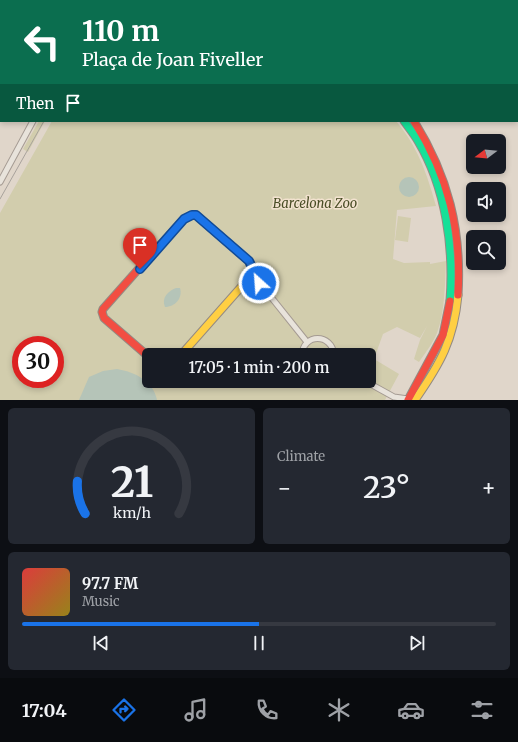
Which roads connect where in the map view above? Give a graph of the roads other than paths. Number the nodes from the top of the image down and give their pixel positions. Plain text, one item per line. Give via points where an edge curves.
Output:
1 (32, 122) edge
2 (405, 122) edge
3 (415, 122) edge
4 (0, 182) edge
5 (251, 272) junction
6 (307, 342) junction
7 (187, 348) edge
8 (304, 348) edge
9 (333, 348) edge
10 (142, 351) edge
11 (376, 387) edge
12 (410, 400) edge

1 - 4 street
2 - 12 street via 419,144 434,176 445,212 452,270 444,333
3 - 12 street via 430,147 446,185 457,236 459,271 452,333 424,387
5 - 6 street
5 - 7 street via 249,278
5 - 10 street via 249,261 199,216 192,215 184,219 102,312 104,318
6 - 8 street
6 - 9 street via 317,338 326,341
11 - 12 street via 394,397

